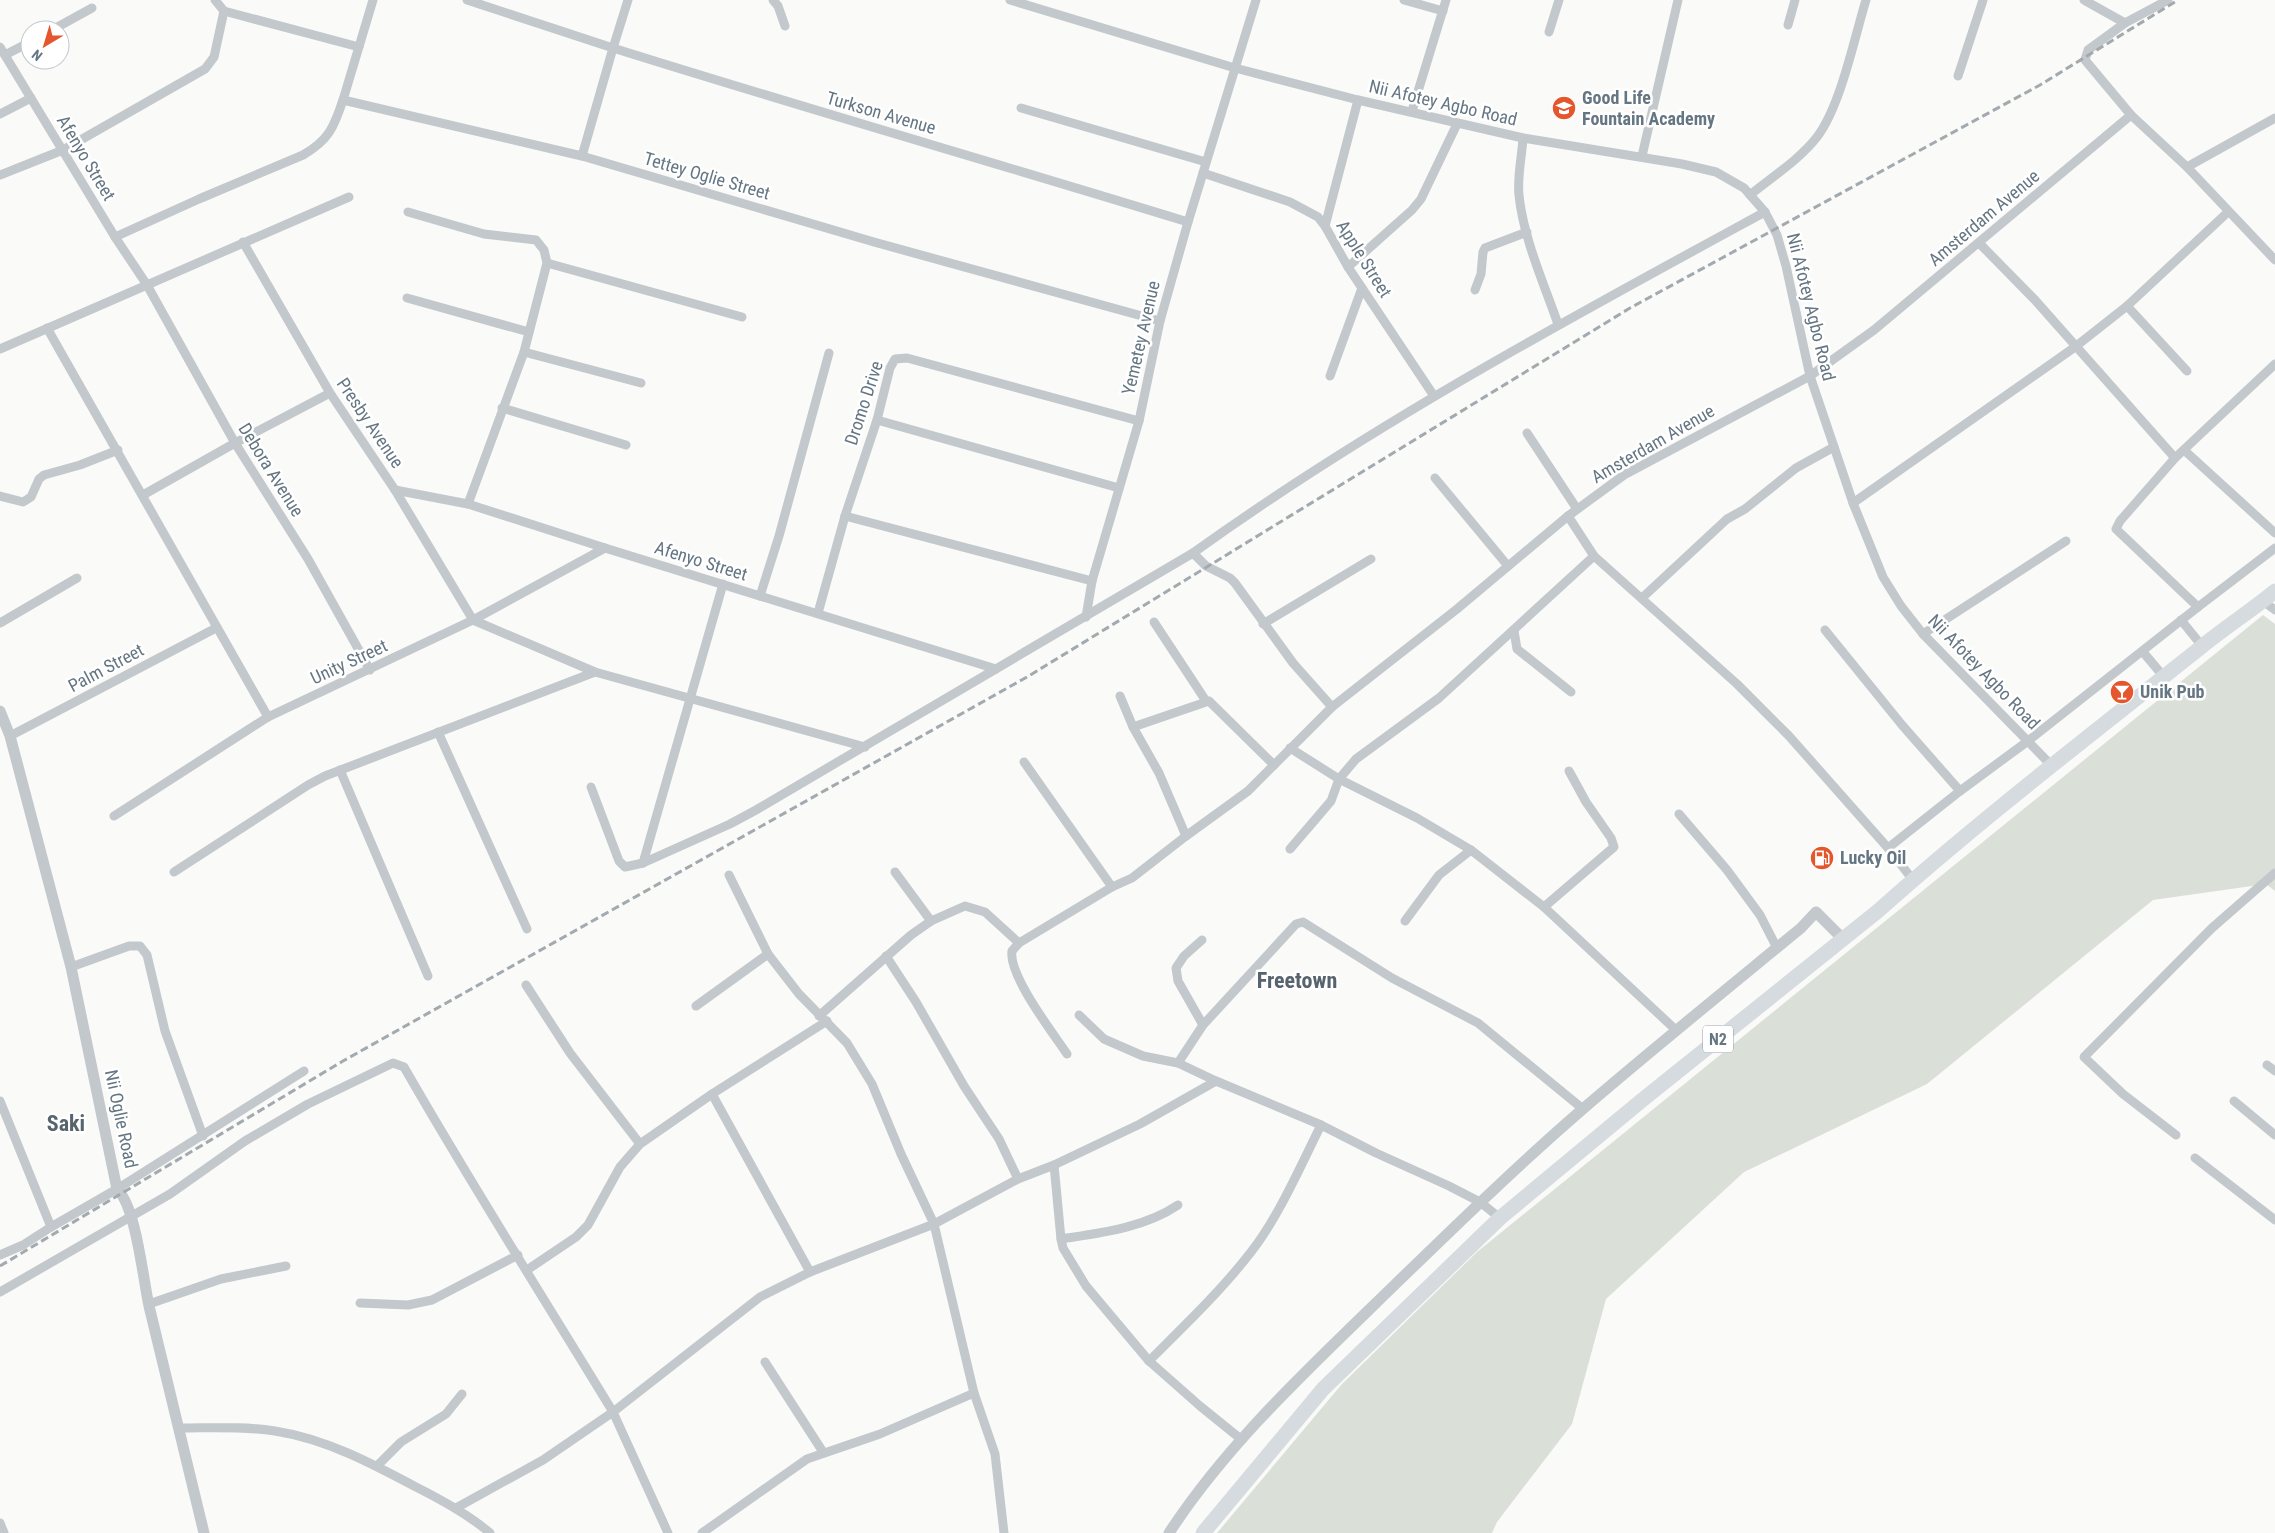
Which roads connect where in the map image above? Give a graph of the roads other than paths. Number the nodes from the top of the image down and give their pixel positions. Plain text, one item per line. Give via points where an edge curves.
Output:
1 (215, 0) edge
2 (373, 0) edge
3 (467, 0) edge
4 (628, 0) edge
5 (773, 0) edge
6 (1010, 0) edge
7 (1256, 0) edge
8 (1404, 0) edge
9 (1446, 0) edge
10 (1559, 0) edge
11 (1678, 0) edge
12 (1795, 0) edge
13 (1866, 0) edge
14 (1983, 0) edge
15 (2084, 0) edge
16 (2168, 0) edge
17 (92, 8) dead end
18 (224, 10) junction
19 (1443, 11) junction
20 (70, 20) edge
21 (2125, 23) junction
22 (1788, 25) dead end
23 (786, 26) dead end
24 (1549, 32) dead end
25 (20, 45) edge
26 (359, 47) junction
27 (613, 48) junction
28 (2, 51) edge
29 (1235, 68) junction
30 (1958, 76) dead end
31 (31, 98) junction
32 (343, 100) junction
33 (1358, 100) junction
34 (1021, 108) dead end
35 (1412, 111) junction
36 (0, 114) edge
37 (2131, 115) junction
38 (2275, 118) edge
39 (1457, 124) junction
40 (1523, 138) junction
41 (63, 150) junction
42 (582, 156) junction
43 (1642, 156) junction
44 (1206, 162) junction
45 (2187, 167) junction
46 (1203, 173) junction
47 (0, 175) edge
48 (1750, 196) junction
49 (349, 197) dead end
50 (408, 212) dead end
51 (1765, 212) junction
52 (2228, 212) junction
53 (1188, 222) junction
54 (1326, 226) junction
55 (1526, 232) junction
56 (115, 237) junction
57 (243, 242) junction
58 (1979, 243) junction
59 (2274, 257) edge
60 (547, 263) junction
61 (1348, 268) junction
62 (147, 285) junction
63 (1362, 288) junction
64 (1475, 290) dead end
65 (407, 298) dead end
66 (2128, 306) junction
67 (742, 317) dead end
68 (1160, 321) junction
69 (1558, 324) junction
70 (47, 328) junction
71 (529, 332) junction
72 (2076, 347) junction
73 (0, 349) edge
74 (524, 352) junction
75 (829, 353) dead end
76 (2275, 364) edge
77 (2187, 371) dead end
78 (1330, 376) dead end
79 (1810, 376) junction
80 (641, 383) dead end
81 (330, 393) junction
82 (1434, 396) junction
83 (502, 408) junction
84 (877, 420) junction
85 (1139, 421) junction
86 (1526, 433) dead end
87 (234, 443) junction
88 (626, 445) dead end
89 (1834, 447) junction
90 (118, 450) junction
91 (2184, 450) junction
92 (2176, 458) junction
93 (1436, 478) dead end
94 (1119, 488) junction
95 (395, 490) junction
96 (143, 495) junction
97 (0, 496) edge
98 (1853, 503) junction
99 (468, 504) junction
100 (1577, 509) junction
101 (845, 516) junction
102 (1568, 516) junction
103 (2275, 533) edge
104 (2066, 541) dead end
105 (605, 548) junction
106 (2275, 548) edge
107 (1193, 553) junction
108 (1594, 556) junction
109 (1371, 559) dead end
110 (1508, 566) junction
111 (77, 578) dead end
112 (1092, 581) junction
113 (723, 584) junction
114 (2275, 590) edge
115 (760, 596) junction
116 (1642, 598) junction
117 (2269, 605) edge
118 (2198, 607) junction
119 (818, 613) junction
120 (1086, 617) junction
121 (473, 620) junction
122 (2181, 620) junction
123 (1154, 622) dead end
124 (0, 623) edge
125 (1263, 624) junction
126 (216, 628) junction
127 (1825, 630) dead end
128 (1514, 631) junction
129 (1923, 634) junction
130 (2202, 646) junction
131 (2143, 652) junction
132 (996, 669) junction
133 (370, 670) junction
134 (595, 672) junction
135 (2164, 677) junction
136 (1572, 692) dead end
137 (1120, 696) dead end
138 (689, 700) junction
139 (1206, 701) junction
140 (1332, 707) junction
141 (0, 711) edge
142 (268, 717) junction
143 (1134, 726) junction
144 (438, 732) junction
145 (10, 736) junction
146 (2028, 741) junction
147 (865, 747) junction
148 (1290, 748) junction
149 (1024, 762) dead end
150 (1274, 765) junction
151 (2053, 767) junction
152 (340, 770) junction
153 (1570, 771) dead end
154 (1339, 779) junction
155 (591, 787) dead end
156 (1960, 791) junction
157 (1679, 814) dead end
158 (114, 816) dead end
159 (1186, 836) junction
160 (1888, 848) junction
161 (1290, 849) dead end
162 (1471, 850) junction
163 (643, 863) junction
164 (174, 872) dead end
165 (895, 872) dead end
166 (2275, 873) edge
167 (729, 874) dead end
168 (1913, 880) junction
169 (1112, 887) junction
170 (1544, 907) junction
171 (931, 921) junction
172 (1405, 921) dead end
173 (528, 929) dead end
174 (1202, 940) dead end
175 (1843, 940) junction
176 (1019, 943) junction
177 (1776, 948) junction
178 (768, 954) junction
179 (886, 956) junction
180 (71, 967) junction
181 (428, 976) dead end
182 (526, 985) dead end
183 (696, 1006) dead end
184 (1079, 1015) dead end
185 (819, 1016) junction
186 (827, 1021) junction
187 (1203, 1025) junction
188 (1677, 1031) junction
189 (1068, 1054) dead end
190 (1178, 1063) junction
191 (304, 1071) dead end
192 (1216, 1081) junction
193 (712, 1094) junction
194 (0, 1101) edge
195 (2234, 1101) dead end
196 (1583, 1108) junction
197 (1321, 1125) junction
198 (2176, 1135) dead end
199 (2275, 1135) edge
200 (203, 1136) junction
201 (640, 1144) junction
202 (2195, 1158) dead end
203 (1054, 1165) junction
204 (1018, 1179) junction
205 (118, 1189) junction
206 (1480, 1202) junction
207 (1178, 1205) dead end
208 (131, 1216) junction
209 (1500, 1218) junction
210 (2275, 1220) edge
211 (934, 1224) junction
212 (51, 1227) junction
213 (1061, 1239) junction
214 (0, 1254) edge
215 (518, 1255) junction
216 (286, 1266) dead end
217 (527, 1270) junction
218 (810, 1272) junction
219 (0, 1292) edge
220 (360, 1303) dead end
221 (149, 1304) junction
222 (1149, 1360) junction
223 (765, 1362) dead end
224 (974, 1393) junction
225 (462, 1394) dead end
226 (613, 1412) junction
227 (180, 1428) junction
228 (1242, 1440) junction
229 (824, 1452) junction
230 (377, 1466) junction
231 (456, 1508) junction
232 (0, 1523) edge
233 (4, 1533) edge
234 (204, 1533) edge
235 (490, 1533) edge
236 (668, 1533) edge
237 (702, 1533) edge
238 (1004, 1533) edge
239 (1169, 1533) edge
240 (1203, 1533) edge

1 - 18 street
2 - 26 street
3 - 27 street, Turkson Avenue
4 - 27 street
5 - 23 street
6 - 29 street, Nii Afotey Agbo Road
7 - 29 street, Yemetey Avenue
8 - 19 street
9 - 19 street
10 - 24 street
11 - 43 street
12 - 22 street
13 - 48 street via 1834,108 1817,137
14 - 30 street
15 - 21 street
16 - 21 street
17 - 20 street
18 - 26 street
18 - 41 street via 214,57 205,69
19 - 35 street
21 - 37 street via 2088,50 2085,60
25 - 28 street
26 - 32 street
27 - 42 street
27 - 53 street, Turkson Avenue
28 - 31 street, Afenyo Street
29 - 33 street, Nii Afotey Agbo Road
29 - 44 street, Yemetey Avenue
31 - 36 street
31 - 41 street, Afenyo Street
32 - 42 street, Tettey Oglie Street
32 - 56 street via 333,129 316,148
33 - 35 street, Nii Afotey Agbo Road
33 - 54 street
34 - 44 street
35 - 39 street, Nii Afotey Agbo Road
37 - 45 street
37 - 58 street, Amsterdam Avenue
38 - 45 street
39 - 40 street, Nii Afotey Agbo Road
39 - 61 street via 1421,199
40 - 43 street, Nii Afotey Agbo Road
40 - 55 street via 1519,192
41 - 47 street
41 - 56 street, Afenyo Street
42 - 68 street, Tettey Oglie Street via 883,245
43 - 48 street, Nii Afotey Agbo Road via 1716,172 1744,188
44 - 46 street, Yemetey Avenue
45 - 52 street
46 - 53 street, Yemetey Avenue
46 - 54 street, Apple Street via 1290,202 1313,214
48 - 51 street, Nii Afotey Agbo Road
49 - 57 street
50 - 60 street via 484,234 536,240 544,250
51 - 69 street
51 - 79 street, Nii Afotey Agbo Road via 1777,235 1786,266
52 - 59 street
52 - 66 street
53 - 68 street, Yemetey Avenue
54 - 61 street, Apple Street
55 - 64 street via 1485,248
55 - 69 street
56 - 62 street, Afenyo Street
57 - 62 street
57 - 81 street, Presby Avenue
58 - 72 street via 2036,300
58 - 79 street, Amsterdam Avenue via 1874,330
60 - 67 street
60 - 71 street
61 - 63 street, Apple Street
62 - 70 street
62 - 87 street, Debora Avenue
63 - 78 street
63 - 82 street, Apple Street
65 - 71 street
66 - 72 street
66 - 77 street
68 - 85 street, Yemetey Avenue
69 - 82 street
70 - 73 street
70 - 90 street
71 - 74 street
72 - 92 street
72 - 98 street
74 - 80 street
74 - 83 street
75 - 115 street
76 - 91 street
79 - 89 street, Nii Afotey Agbo Road
79 - 100 street, Amsterdam Avenue via 1624,475
81 - 87 street
81 - 95 street, Presby Avenue
82 - 107 street via 1262,504
83 - 88 street
83 - 99 street
84 - 85 street, Dromo Drive via 890,368 895,359 900,358
84 - 94 street
84 - 101 street, Dromo Drive
85 - 94 street, Yemetey Avenue
86 - 100 street
87 - 96 street
87 - 133 street, Debora Avenue via 308,560
89 - 98 street, Nii Afotey Agbo Road
89 - 116 street via 1796,468 1745,509 1727,519
90 - 96 street
90 - 97 street via 44,475 38,479 31,497 23,502
91 - 92 street
91 - 103 street
92 - 118 street via 2116,529
93 - 110 street
94 - 112 street, Yemetey Avenue
95 - 99 street, Afenyo Street
95 - 121 street, Presby Avenue
96 - 126 street
98 - 129 street, Nii Afotey Agbo Road via 1883,577
99 - 105 street, Afenyo Street
100 - 102 street, Amsterdam Avenue
101 - 112 street
101 - 119 street, Dromo Drive
102 - 108 street
102 - 110 street, Amsterdam Avenue
104 - 129 street
105 - 113 street, Afenyo Street
105 - 121 street, Unity Street
106 - 118 street
107 - 120 street
107 - 125 street via 1212,570 1230,578
108 - 116 street
108 - 128 street
109 - 125 street
110 - 140 street, Amsterdam Avenue
111 - 124 street
112 - 120 street, Yemetey Avenue
113 - 115 street, Afenyo Street
113 - 138 street
114 - 117 highway, N2
115 - 119 street, Afenyo Street
116 - 160 street via 1789,736
117 - 130 highway, N2
118 - 122 street
119 - 132 street, Afenyo Street
120 - 132 street
121 - 133 street, Unity Street
121 - 134 street
122 - 130 street
122 - 131 street
123 - 139 street
125 - 140 street
126 - 142 street
126 - 145 street, Palm Street
127 - 156 street
128 - 136 street via 1517,648
128 - 154 street via 1438,698 1362,754
129 - 146 street, Nii Afotey Agbo Road
130 - 135 highway, N2
131 - 135 street
131 - 146 street
132 - 147 street
133 - 142 street, Unity Street
134 - 138 street
134 - 144 street
135 - 151 highway, N2
137 - 143 street
138 - 147 street
138 - 163 street
139 - 143 street
139 - 150 street via 1217,707
140 - 148 street, Amsterdam Avenue
141 - 145 street, Nii Oglie Road
142 - 158 street, Unity Street
143 - 159 street via 1159,773
144 - 152 street
144 - 173 street
145 - 180 street, Nii Oglie Road
146 - 151 street, Nii Afotey Agbo Road
146 - 156 street
147 - 163 street via 730,824
148 - 150 street, Amsterdam Avenue
148 - 154 street
149 - 169 street
150 - 159 street, Amsterdam Avenue via 1248,791
151 - 168 highway, N2
152 - 164 street via 308,785
152 - 181 street
153 - 170 street via 1614,847
154 - 161 street via 1331,801
154 - 162 street via 1417,818
155 - 163 street via 619,861 625,867
156 - 160 street
157 - 177 street via 1760,915
159 - 169 street, Amsterdam Avenue via 1132,878
160 - 168 street
162 - 170 street
162 - 172 street via 1439,875
165 - 171 street
166 - 198 street via 2212,928 2084,1057
167 - 178 street
168 - 175 highway, N2
169 - 176 street, Amsterdam Avenue
170 - 188 street
171 - 176 street via 966,906 985,912
171 - 179 street
174 - 187 street via 1176,968 1178,981
175 - 177 street via 1816,912
175 - 209 highway, N2
176 - 189 street via 1012,951 1013,963 1028,997
177 - 188 street
178 - 183 street
178 - 185 street
179 - 185 street
179 - 204 street via 999,1139
180 - 200 street via 130,946 144,949 165,1031
180 - 205 street, Nii Oglie Road
182 - 201 street via 570,1054
184 - 190 street via 1104,1040 1143,1056
185 - 186 street
186 - 193 street
186 - 211 street via 847,1043 872,1084 900,1154
187 - 190 street
187 - 196 street via 1296,924 1303,922 1392,978 1478,1023
188 - 196 street
190 - 192 street
191 - 200 street
192 - 197 street
192 - 203 street via 1140,1124
193 - 201 street
193 - 218 street
194 - 212 street
195 - 199 street
196 - 206 street
197 - 206 street
197 - 222 street via 1281,1203 1251,1252
200 - 205 street
201 - 217 street via 620,1167 588,1225 576,1237
202 - 210 street
203 - 204 street
203 - 213 street
204 - 211 street
205 - 208 street, Nii Oglie Road
205 - 212 street
206 - 209 street
206 - 228 street via 1312,1366
207 - 213 street via 1165,1213 1114,1231
208 - 215 street via 308,1104 393,1063 404,1067 453,1153
208 - 219 street
208 - 221 street, Nii Oglie Road
209 - 240 highway, N2 via 1323,1389
211 - 218 street
211 - 224 street
212 - 214 street via 23,1245
213 - 222 street via 1086,1286
215 - 217 street
215 - 220 street via 432,1300 408,1305
216 - 221 street via 221,1279
217 - 226 street
218 - 226 street via 740,1311
221 - 227 street, Nii Oglie Road
222 - 228 street
223 - 229 street
224 - 229 street via 880,1434
224 - 238 street via 995,1454
225 - 230 street via 446,1414 401,1442
226 - 231 street via 543,1460
226 - 236 street
227 - 230 street via 274,1430 312,1439
227 - 234 street, Nii Oglie Road
228 - 239 street
229 - 237 street via 806,1459
230 - 231 street
231 - 235 street
232 - 233 street

